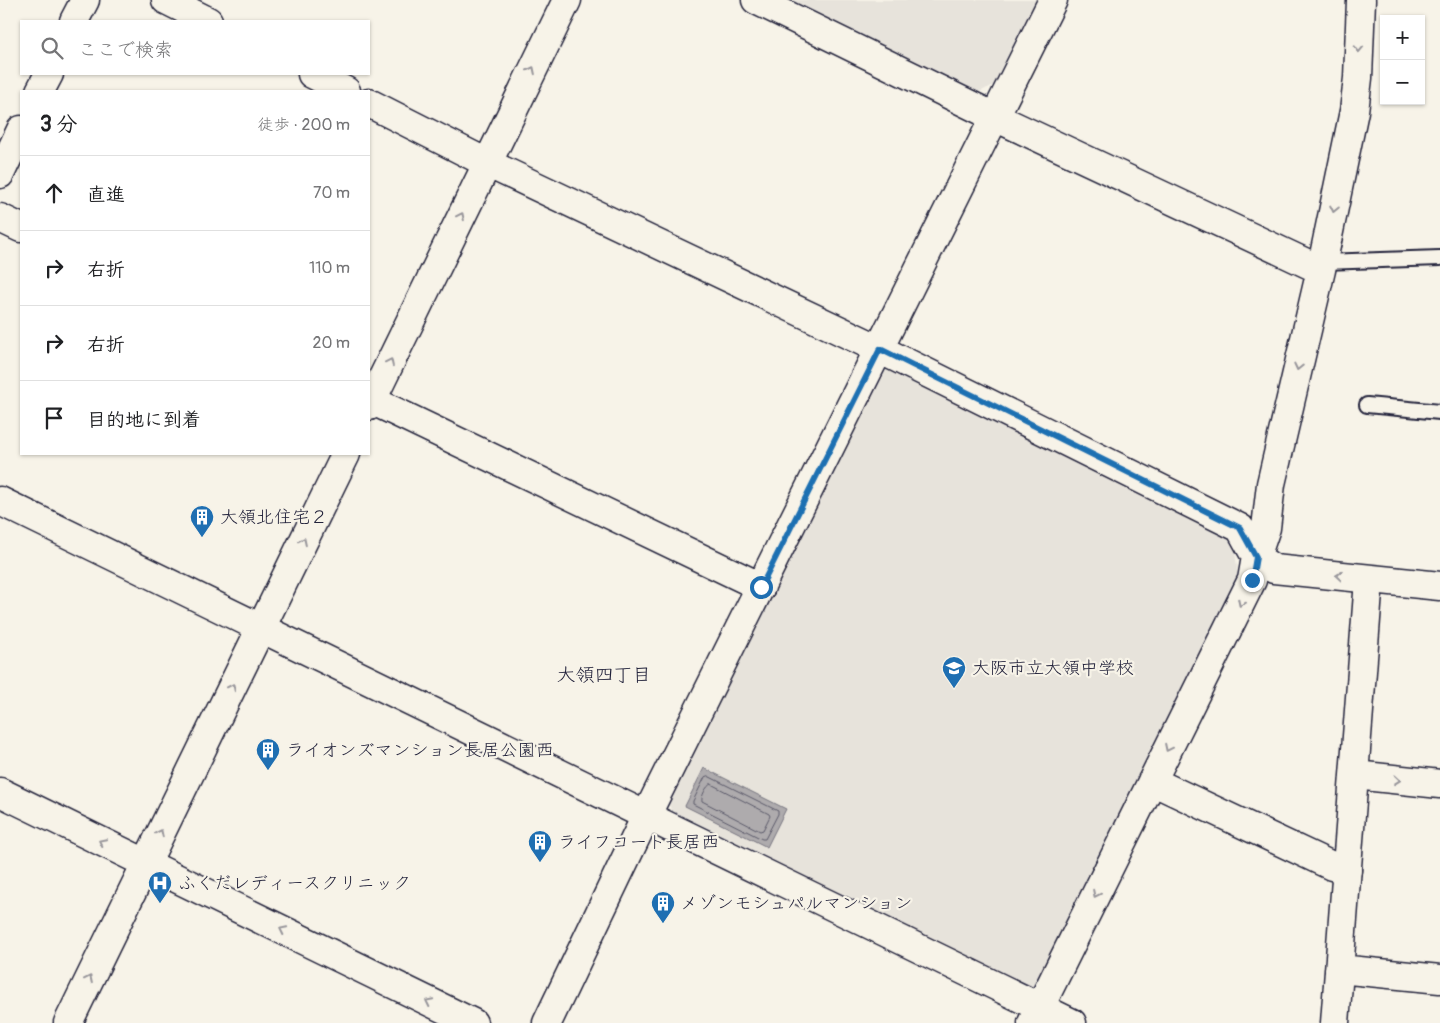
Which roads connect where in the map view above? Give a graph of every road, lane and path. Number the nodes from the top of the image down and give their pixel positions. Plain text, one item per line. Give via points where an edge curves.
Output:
1 (85, 0) edge
2 (166, 0) edge
3 (567, 0) edge
4 (756, 0) edge
5 (1053, 0) edge
6 (1361, 0) edge
7 (75, 20) edge
8 (206, 20) edge
9 (48, 75) edge
10 (314, 75) edge
11 (41, 90) edge
12 (344, 90) edge
13 (370, 104) edge
14 (995, 117) junction
15 (20, 132) edge
16 (487, 163) junction
17 (0, 174) edge
18 (0, 218) edge
19 (20, 228) edge
20 (1440, 258) edge
21 (1322, 266) junction
22 (880, 349) junction
23 (370, 402) edge
24 (1367, 405) dead end
25 (1440, 412) edge
26 (346, 455) edge
27 (0, 501) edge
28 (1256, 557) junction
29 (1369, 580) junction
30 (1440, 586) edge
31 (761, 587) junction
32 (260, 628) junction
33 (1355, 775) junction
34 (1152, 781) junction
35 (1440, 784) edge
36 (0, 792) edge
37 (646, 816) junction
38 (146, 863) junction
39 (1347, 870) junction
40 (1339, 969) junction
41 (1440, 979) edge
42 (1036, 1015) edge
43 (68, 1023) edge
44 (473, 1023) edge
45 (548, 1023) edge
46 (1072, 1023) edge
47 (1335, 1023) edge

1 - 7 street
2 - 8 street
16 -> 3 street
4 - 14 street
5 - 14 street
6 -> 21 street via 1354,111
9 - 11 street
10 - 12 street
13 - 16 street
14 - 21 street
14 - 22 street
15 - 17 street
16 - 22 street
23 -> 16 street
18 - 19 street
20 - 21 lane
21 -> 28 street via 1271,484 1266,528
22 - 28 street via 1240,528
22 - 31 street
23 - 31 street
24 - 25 lane
32 -> 26 street
27 - 32 street
29 -> 28 street via 1274,570
28 -> 34 street via 1252,580
29 - 30 street
29 - 33 street
31 - 37 street
32 - 37 street
38 -> 32 street
33 -> 35 street
33 - 39 street
34 - 39 street via 1332,866
34 -> 42 street
38 -> 36 street
37 - 42 street
37 - 45 street
43 -> 38 street
44 -> 38 street
39 - 40 street
40 - 41 street
40 - 47 street
42 - 46 street

